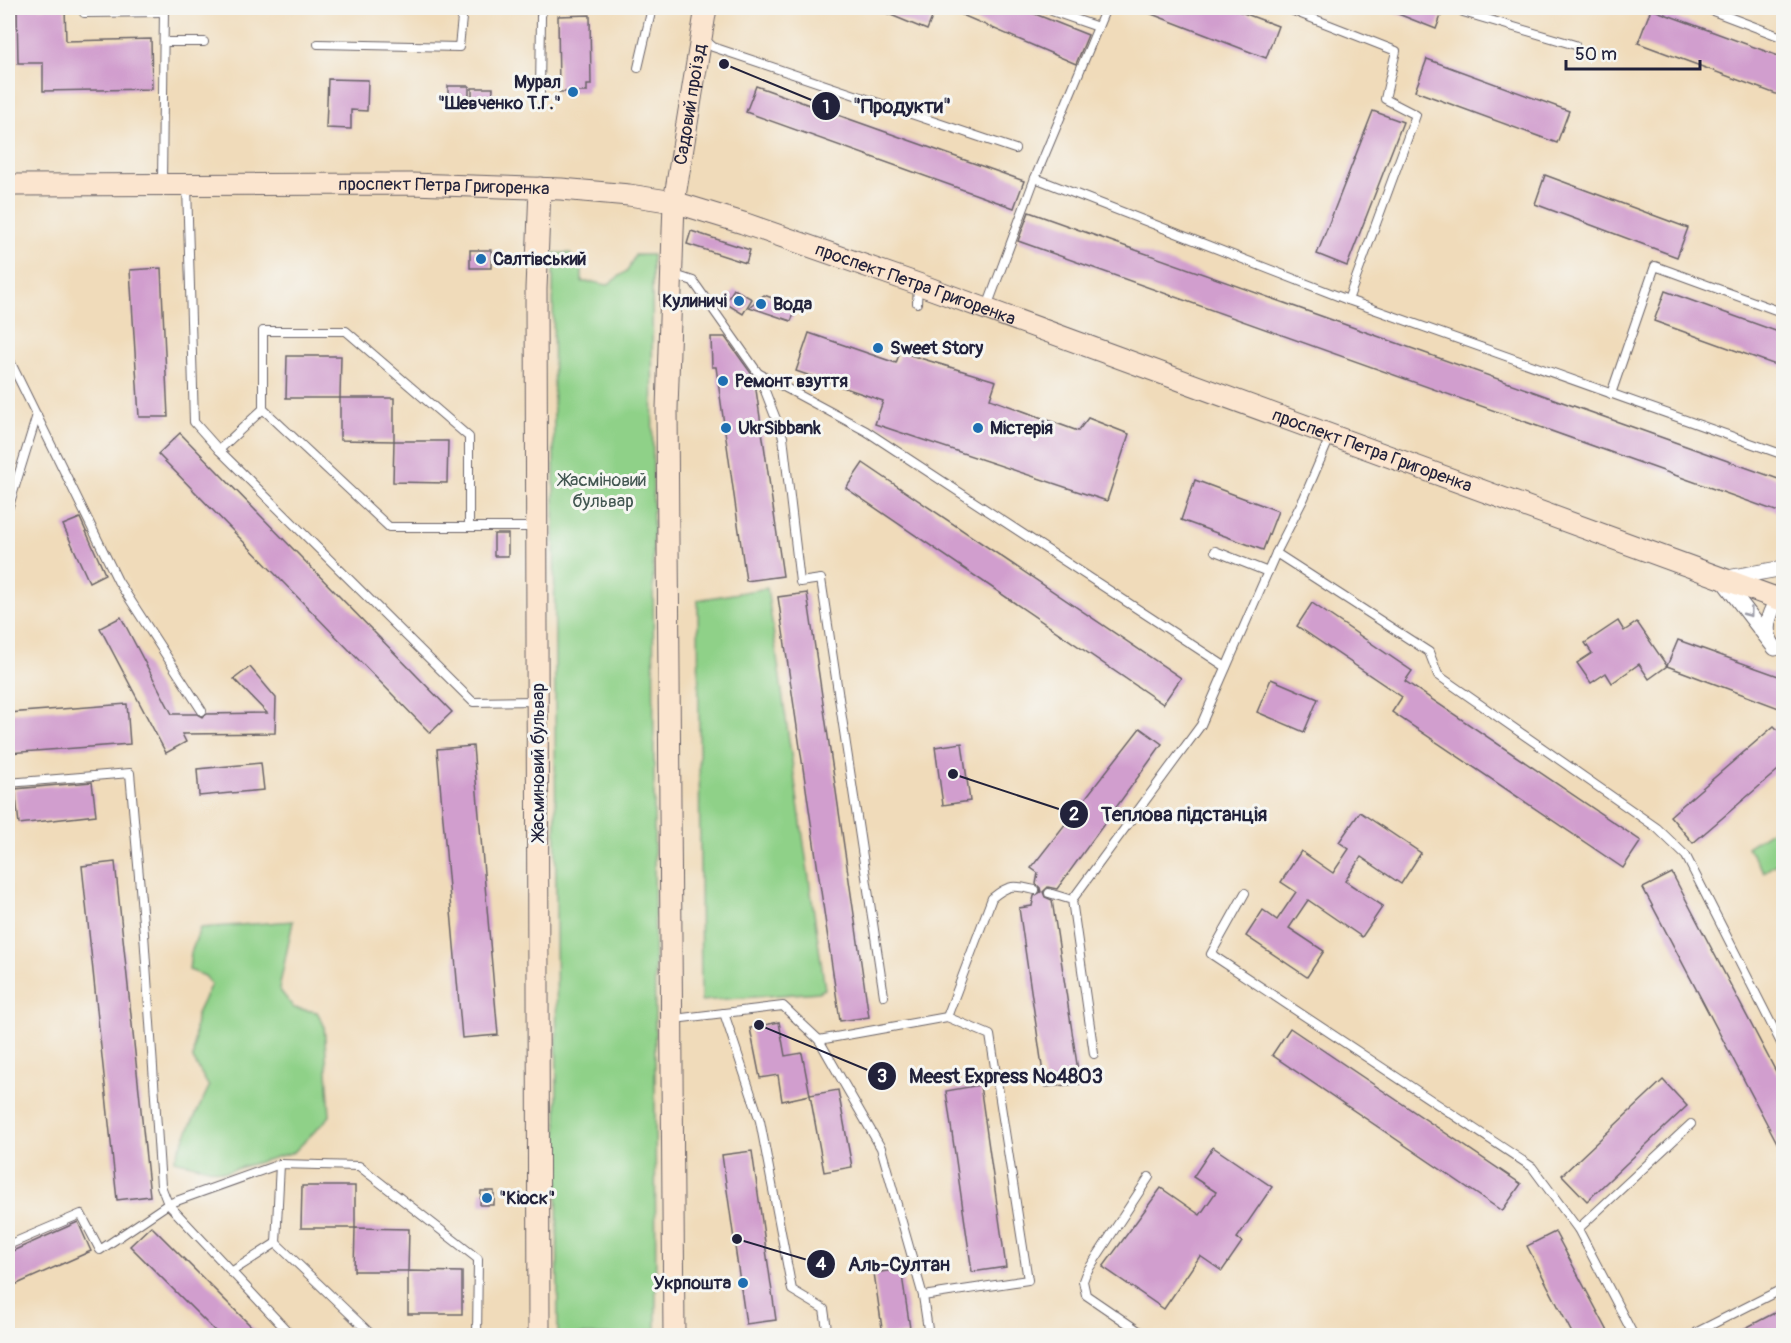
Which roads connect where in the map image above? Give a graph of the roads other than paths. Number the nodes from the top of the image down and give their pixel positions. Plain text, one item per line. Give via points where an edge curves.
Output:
1 (463, 8) edge
2 (543, 8) edge
3 (652, 8) edge
4 (706, 8) edge
5 (1043, 8) edge
6 (1106, 8) edge
7 (1286, 8) edge
8 (1464, 8) edge
9 (1706, 8) edge
10 (163, 10) edge
11 (84, 13) dead end
12 (1098, 27) junction
13 (700, 36) junction
14 (1784, 38) edge
15 (164, 42) junction
16 (204, 42) dead end
17 (318, 44) dead end
18 (1575, 45) dead end
19 (638, 68) dead end
20 (540, 93) dead end
21 (1015, 149) dead end
22 (1035, 178) junction
23 (162, 184) junction
24 (187, 184) junction
25 (8, 185) edge
26 (540, 188) junction
27 (674, 202) junction
28 (672, 274) junction
29 (1348, 300) junction
30 (987, 310) junction
31 (1784, 313) edge
32 (8, 357) edge
33 (758, 374) junction
34 (1611, 394) junction
35 (263, 409) junction
36 (37, 415) junction
37 (1331, 436) junction
38 (219, 450) junction
39 (1784, 455) edge
40 (8, 509) edge
41 (469, 527) junction
42 (537, 527) junction
43 (1215, 552) dead end
44 (1276, 553) junction
45 (1784, 568) edge
46 (1268, 572) junction
47 (1722, 579) junction
48 (1782, 596) edge
49 (1779, 650) edge
50 (1226, 667) junction
51 (538, 701) junction
52 (202, 711) dead end
53 (8, 783) edge
54 (1035, 890) dead end
55 (1049, 893) dead end
56 (1245, 893) dead end
57 (1071, 900) junction
58 (884, 996) dead end
59 (723, 1013) junction
60 (947, 1017) junction
61 (671, 1019) junction
62 (819, 1040) junction
63 (1784, 1049) edge
64 (1094, 1054) dead end
65 (1691, 1124) dead end
66 (280, 1164) junction
67 (1149, 1177) dead end
68 (168, 1204) junction
69 (1578, 1228) junction
70 (276, 1243) junction
71 (8, 1245) edge
72 (231, 1272) junction
73 (1784, 1288) edge
74 (923, 1296) junction
75 (1695, 1334) edge
76 (292, 1335) edge
77 (373, 1335) edge
78 (477, 1335) edge
79 (539, 1335) edge
80 (674, 1335) edge
81 (828, 1335) edge
82 (929, 1335) edge
83 (1146, 1335) edge
84 (1634, 1335) edge

1 - 17 lane via 459,47
2 - 20 lane
3 - 19 lane
4 - 13 street, Садовий проїзд
5 - 12 lane
6 - 12 lane
7 - 29 lane via 1396,51 1385,99 1416,115
8 - 18 lane via 1463,12
9 - 14 lane
10 - 11 lane
10 - 15 lane
12 - 22 lane
13 - 21 lane via 713,47
13 - 27 street, Садовий проїзд
15 - 16 lane
15 - 23 lane
22 - 29 lane
22 - 30 lane
23 - 24 street, проспект Петра Григоренка
23 - 25 street, проспект Петра Григоренка
24 - 26 street, проспект Петра Григоренка
24 - 38 lane via 194,422
26 - 27 street, проспект Петра Григоренка
26 - 42 street, Жасминовий бульвар via 536,281
27 - 28 street
27 - 30 street, проспект Петра Григоренка via 743,223 917,294
28 - 33 lane via 693,281
28 - 61 street via 667,409
29 - 34 lane
30 - 37 street, проспект Петра Григоренка
31 - 34 lane via 1655,266
32 - 36 lane
33 - 50 lane via 866,431
33 - 58 lane via 783,437 800,582 821,579
34 - 39 lane
35 - 38 lane
35 - 41 lane via 389,527
35 - 41 lane via 263,331 346,331 469,437
36 - 40 lane
36 - 52 lane via 118,581
37 - 44 lane
37 - 47 street, проспект Петра Григоренка
38 - 51 lane via 474,702
41 - 42 lane
42 - 51 street, Жасминовий бульвар
43 - 46 lane
44 - 46 lane
44 - 63 lane via 1429,652 1438,675 1658,828 1686,856
45 - 47 street
46 - 50 lane
47 - 48 street, проспект Петра Григоренка
47 -> 49 street
48 - 49 street via 1768,621 1768,636
50 - 57 lane via 1201,725
51 - 79 street, Жасминовий бульвар
53 - 68 lane via 130,773 161,1186
54 - 60 lane via 1005,888 992,898
55 - 57 lane
56 - 69 lane via 1211,954 1532,1167
57 - 64 lane
59 - 61 lane
59 - 62 lane via 783,1006
59 - 81 lane via 760,1121 792,1290 824,1309
60 - 62 lane
60 - 74 lane via 990,1035 1028,1280
61 - 80 street
62 - 74 lane via 881,1148
65 - 69 lane
66 - 68 lane
66 - 70 lane
66 - 78 lane via 359,1166 478,1259
67 - 83 lane via 1083,1281 1086,1295
68 - 71 lane via 100,1250 81,1214
68 - 72 lane
69 - 84 lane
70 - 72 lane
70 - 77 lane
72 - 76 lane
73 - 75 lane
74 - 82 lane

